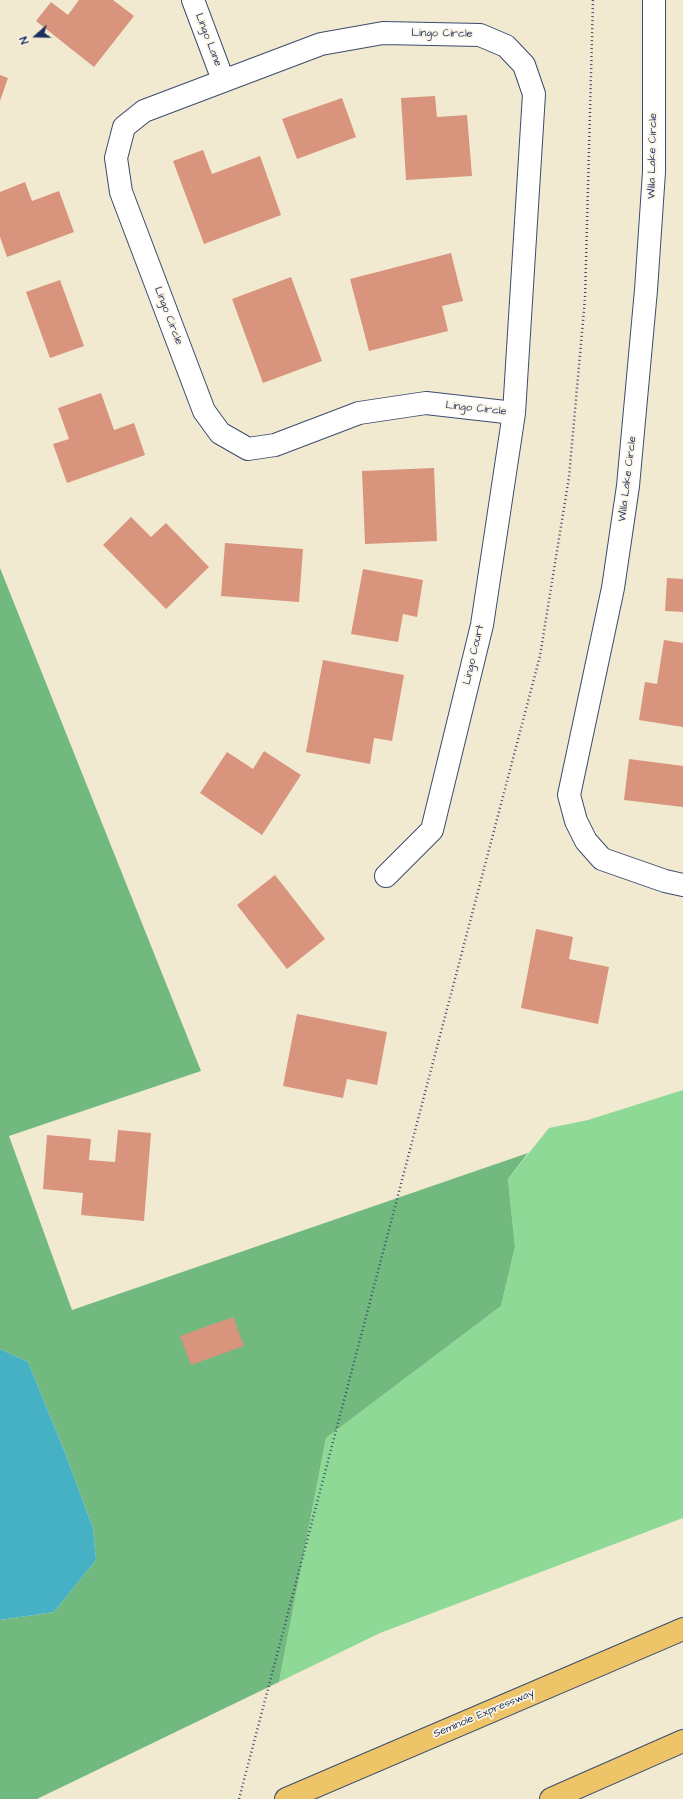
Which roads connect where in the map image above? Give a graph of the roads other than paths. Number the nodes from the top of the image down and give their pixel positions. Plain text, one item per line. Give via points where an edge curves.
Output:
1 (194, 0) edge
2 (654, 0) edge
3 (223, 80) junction
4 (514, 413) junction
5 (386, 876) dead end
6 (683, 884) edge
7 (683, 1629) edge
8 (683, 1742) edge
9 (286, 1799) edge
10 (551, 1799) edge

1 - 3 street, Lingo Lane
2 - 6 street, Willa Lake Circle via 654,172 628,486 613,588 569,795 576,822 586,841 602,859 665,881
3 - 4 street, Lingo Circle via 321,44 383,33 480,35 506,46 524,65 534,94
3 - 4 street, Lingo Circle via 144,111 124,127 116,158 121,192 201,404 220,433 248,449 275,445 358,413 426,403
4 - 5 street, Lingo Court via 482,625 432,830
7 - 9 highway, Seminole Expressway
8 - 10 highway

